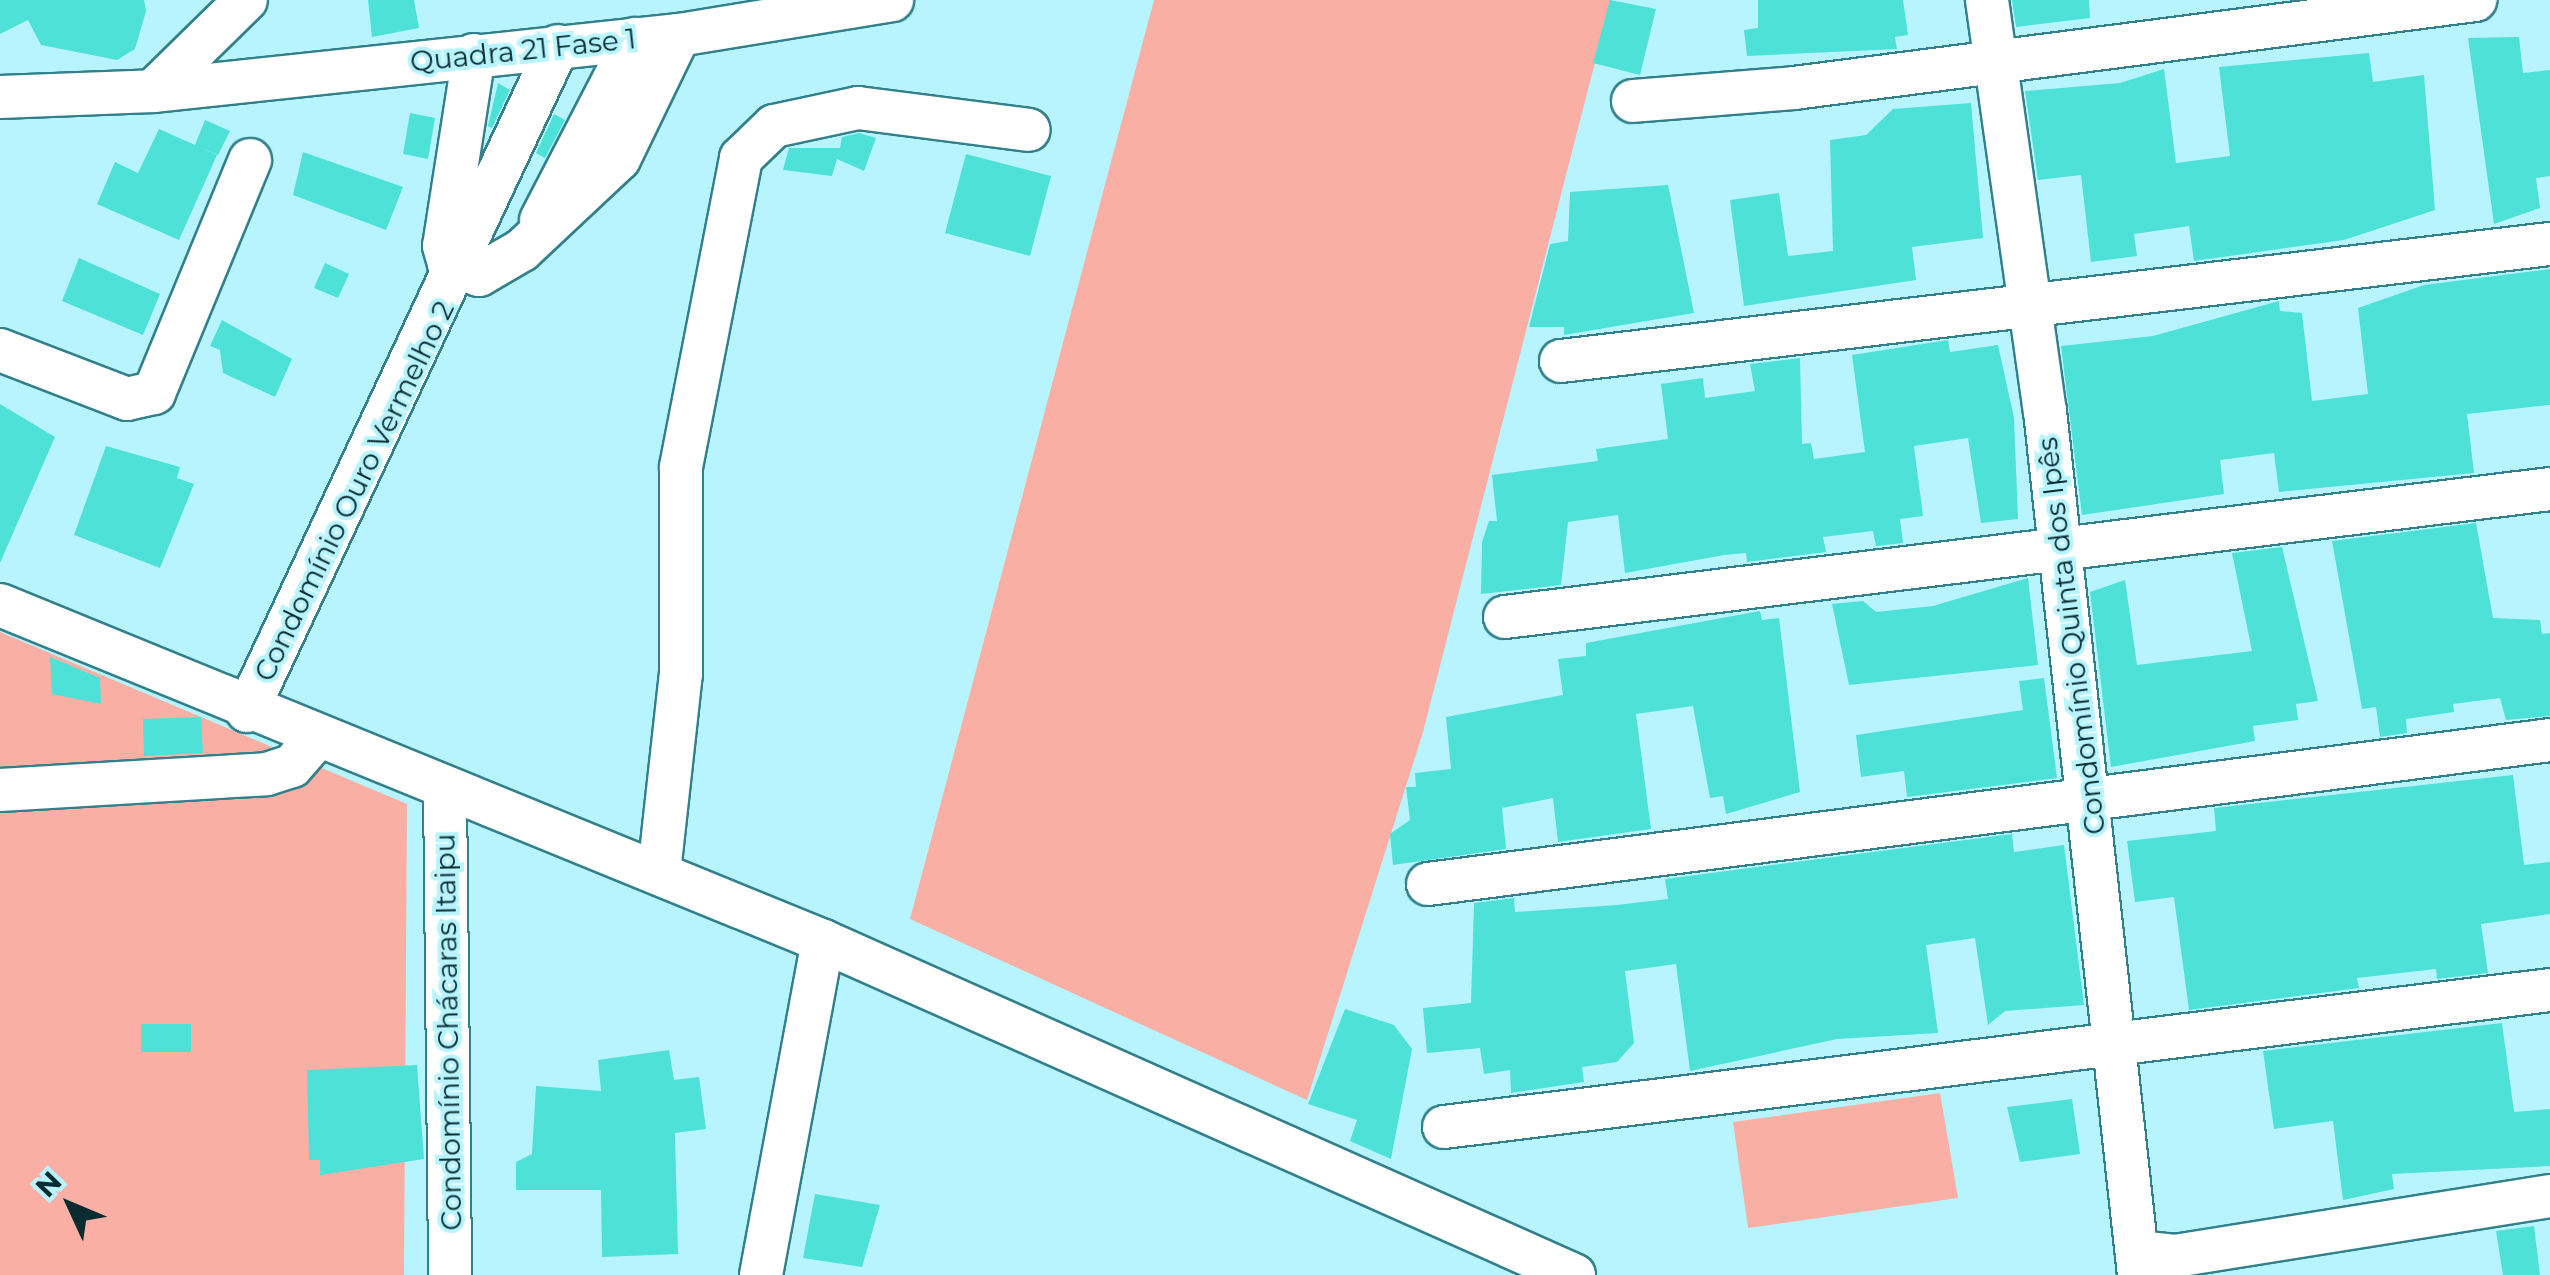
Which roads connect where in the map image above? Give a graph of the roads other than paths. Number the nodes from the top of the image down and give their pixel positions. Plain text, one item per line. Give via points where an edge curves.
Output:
1 (246, 0) edge
2 (892, 0) edge
3 (1986, 0) edge
4 (2475, 0) edge
5 (679, 36) junction
6 (636, 38) junction
7 (558, 46) junction
8 (474, 55) junction
9 (1998, 60) junction
10 (153, 92) junction
11 (0, 97) edge
12 (1633, 101) dead end
13 (1028, 130) dead end
14 (250, 160) dead end
15 (2550, 244) edge
16 (522, 250) junction
17 (460, 271) junction
18 (2030, 307) junction
19 (0, 350) edge
20 (1560, 362) dead end
21 (2550, 489) edge
22 (2060, 553) junction
23 (0, 605) edge
24 (1505, 617) dead end
25 (247, 711) junction
26 (316, 738) junction
27 (2550, 740) edge
28 (445, 788) junction
29 (0, 790) edge
30 (2090, 800) junction
31 (659, 872) junction
32 (1428, 884) dead end
33 (823, 941) junction
34 (2550, 990) edge
35 (2118, 1048) junction
36 (1444, 1127) dead end
37 (2550, 1196) edge
38 (2258, 1260) edge
39 (2138, 1264) edge
40 (450, 1275) edge
41 (761, 1275) edge
42 (1574, 1275) edge

1 - 10 street
2 - 5 street, Quadra 21 Fase 1
3 - 9 street, Condomínio Quinta dos Ipês
4 - 9 street
5 - 6 street, Quadra 21 Fase 1
5 - 16 street, Condomínio Ouro Vermelho 2 via 619,160
6 - 7 street, Quadra 21 Fase 1
6 - 16 street
7 - 8 street, Quadra 21 Fase 1
7 - 17 street, Condomínio Ouro Vermelho 2
8 - 10 street, Quadra 21 Fase 1
8 - 17 street, Condomínio Ouro Vermelho 2 via 444,227 447,262
9 - 12 street
9 - 18 street, Condomínio Quinta dos Ipês
10 - 11 street, Quadra 21 Fase 1
13 - 31 street via 858,108 774,126 741,158 680,467 680,674
14 - 19 street via 154,393 127,399
15 - 18 street
16 - 17 street, Condomínio Ouro Vermelho 2 via 479,276
17 - 25 street, Condomínio Ouro Vermelho 2
18 - 20 street
18 - 22 street, Condomínio Quinta dos Ipês
21 - 22 street
22 - 24 street
22 - 30 street, Condomínio Quinta dos Ipês
23 - 25 street
25 - 26 street
26 - 28 street
26 - 29 street via 292,766 267,774
27 - 30 street
28 - 31 street
28 - 40 street, Condomínio Chácaras Itaipu
30 - 32 street
30 - 35 street, Condomínio Quinta dos Ipês
31 - 33 street
33 - 41 street
33 - 42 street
34 - 35 street
35 - 36 street
35 - 39 street, Condomínio Quinta dos Ipês
37 - 38 street
38 - 39 street

